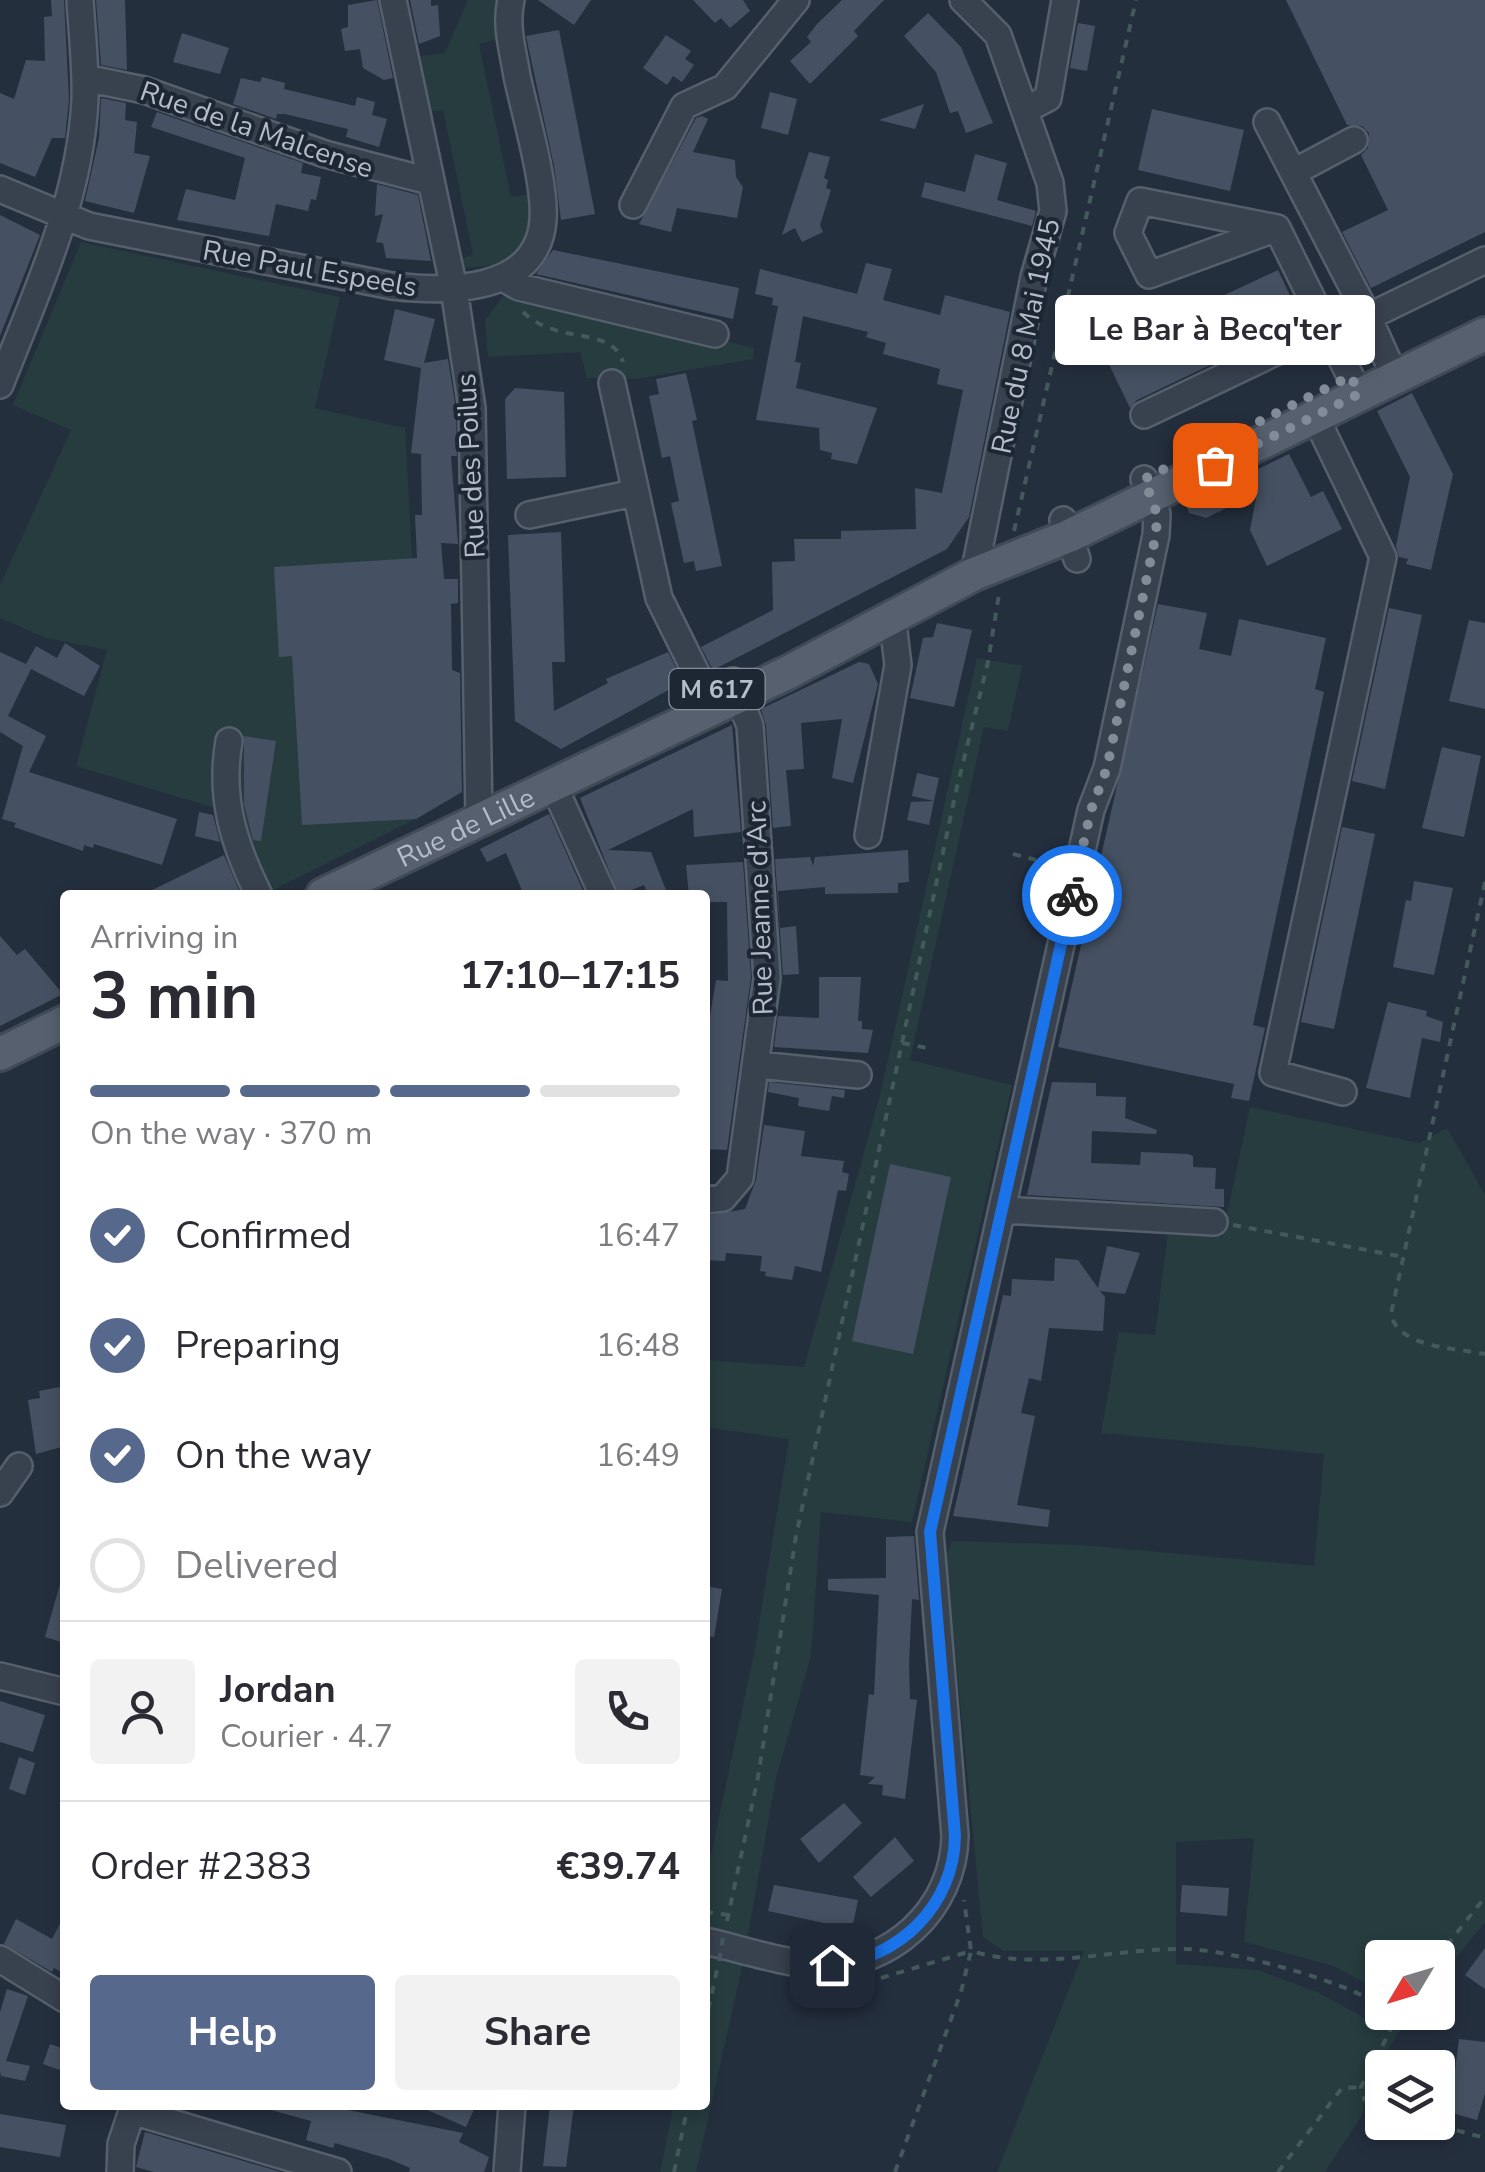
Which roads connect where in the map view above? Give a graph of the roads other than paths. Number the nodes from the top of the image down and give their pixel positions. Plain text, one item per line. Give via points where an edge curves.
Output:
1 (80, 0) edge
2 (393, 0) edge
3 (511, 0) edge
4 (796, 0) edge
5 (962, 0) edge
6 (1065, 0) edge
7 (85, 78) junction
8 (1025, 110) junction
9 (1267, 122) dead end
10 (1354, 140) dead end
11 (1294, 172) junction
12 (429, 181) junction
13 (0, 190) edge
14 (633, 206) dead end
15 (64, 217) junction
16 (1277, 228) junction
17 (1485, 260) edge
18 (503, 278) junction
19 (454, 289) junction
20 (1485, 312) edge
21 (1368, 317) junction
22 (1328, 327) junction
23 (716, 334) dead end
24 (1485, 334) edge
25 (1390, 368) junction
26 (612, 383) road end
27 (0, 385) edge
28 (1355, 385) junction
29 (1144, 415) dead end
30 (1314, 416) junction
31 (1148, 488) junction
32 (634, 493) junction
33 (528, 515) dead end
34 (974, 574) junction
35 (892, 615) junction
36 (723, 695) junction
37 (229, 741) dead end
38 (552, 782) junction
39 (478, 818) junction
40 (868, 835) dead end
41 (364, 885) edge
42 (256, 890) edge
43 (601, 890) edge
44 (60, 1024) edge
45 (0, 1054) edge
46 (758, 1065) junction
47 (858, 1075) dead end
48 (1342, 1092) dead end
49 (717, 1197) edge
50 (1002, 1210) junction
51 (1214, 1222) road end
52 (19, 1466) dead end
53 (0, 1493) edge
54 (0, 1676) edge
55 (60, 1691) edge
56 (719, 1946) edge
57 (0, 1959) edge
58 (60, 1995) edge
59 (131, 2110) edge
60 (138, 2110) edge
61 (512, 2110) edge
62 (120, 2172) edge
63 (338, 2172) edge
64 (507, 2172) edge

1 - 7 street
2 - 12 street, Rue des Poilus
3 - 18 street via 510,38 544,220 530,253
4 - 14 street via 725,88 684,106
5 - 8 street, Rue du 8 Mai 1945 via 998,35
6 - 8 street via 1048,98
7 - 12 street, Rue de la Malcense via 164,96 381,172
7 - 15 street
8 - 34 street, Rue du 8 Mai 1945 via 1054,211 1034,277
9 - 11 street
10 - 11 street
11 - 21 street
12 - 19 street, Rue des Poilus
13 - 15 street, Rue Paul Espeels
15 - 19 street, Rue Paul Espeels via 392,286
15 - 27 street
16 - 16 street via 1140,201 1128,233 1148,275
16 - 22 street
17 - 21 street
18 - 19 street, Rue Paul Espeels
18 - 23 street
19 - 39 street, Rue des Poilus via 474,434
20 - 25 main road, Rue de Lille / M 617
21 - 25 street
22 - 28 street
22 - 29 street
24 - 25 main road, Rue de Lille / M 617
25 - 28 main road, Rue de Lille / M 617
26 - 32 street, Rue Jeanne d'Arc
28 - 30 main road, Rue de Lille / M 617
28 - 31 main road, Rue de Lille / M 617
30 - 31 main road, Rue de Lille / M 617
30 - 48 street via 1383,556 1273,1073
31 - 34 main road, Rue de Lille / M 617 via 1070,538
31 - 50 street via 1158,524
32 - 33 street
32 - 36 street, Rue Jeanne d'Arc via 659,598
34 - 35 main road, Rue de Lille / M 617
35 - 36 main road, Rue de Lille / M 617
35 - 40 street via 898,665
36 - 38 main road, Rue de Lille / M 617
36 - 46 street, Rue Jeanne d'Arc via 751,741 767,978
37 - 42 street via 224,780 232,834
38 - 39 main road, Rue de Lille / M 617
38 - 43 street
39 - 41 main road, Rue de Lille / M 617
44 - 45 main road
46 - 47 street
46 - 49 street, Rue Jeanne d'Arc via 743,1168
50 - 51 street
50 - 56 street via 929,1542 955,1836 948,1876 916,1928 863,1960 808,1964
52 - 53 street
54 - 55 street
57 - 58 street
59 - 62 street
60 - 63 street
61 - 64 street

